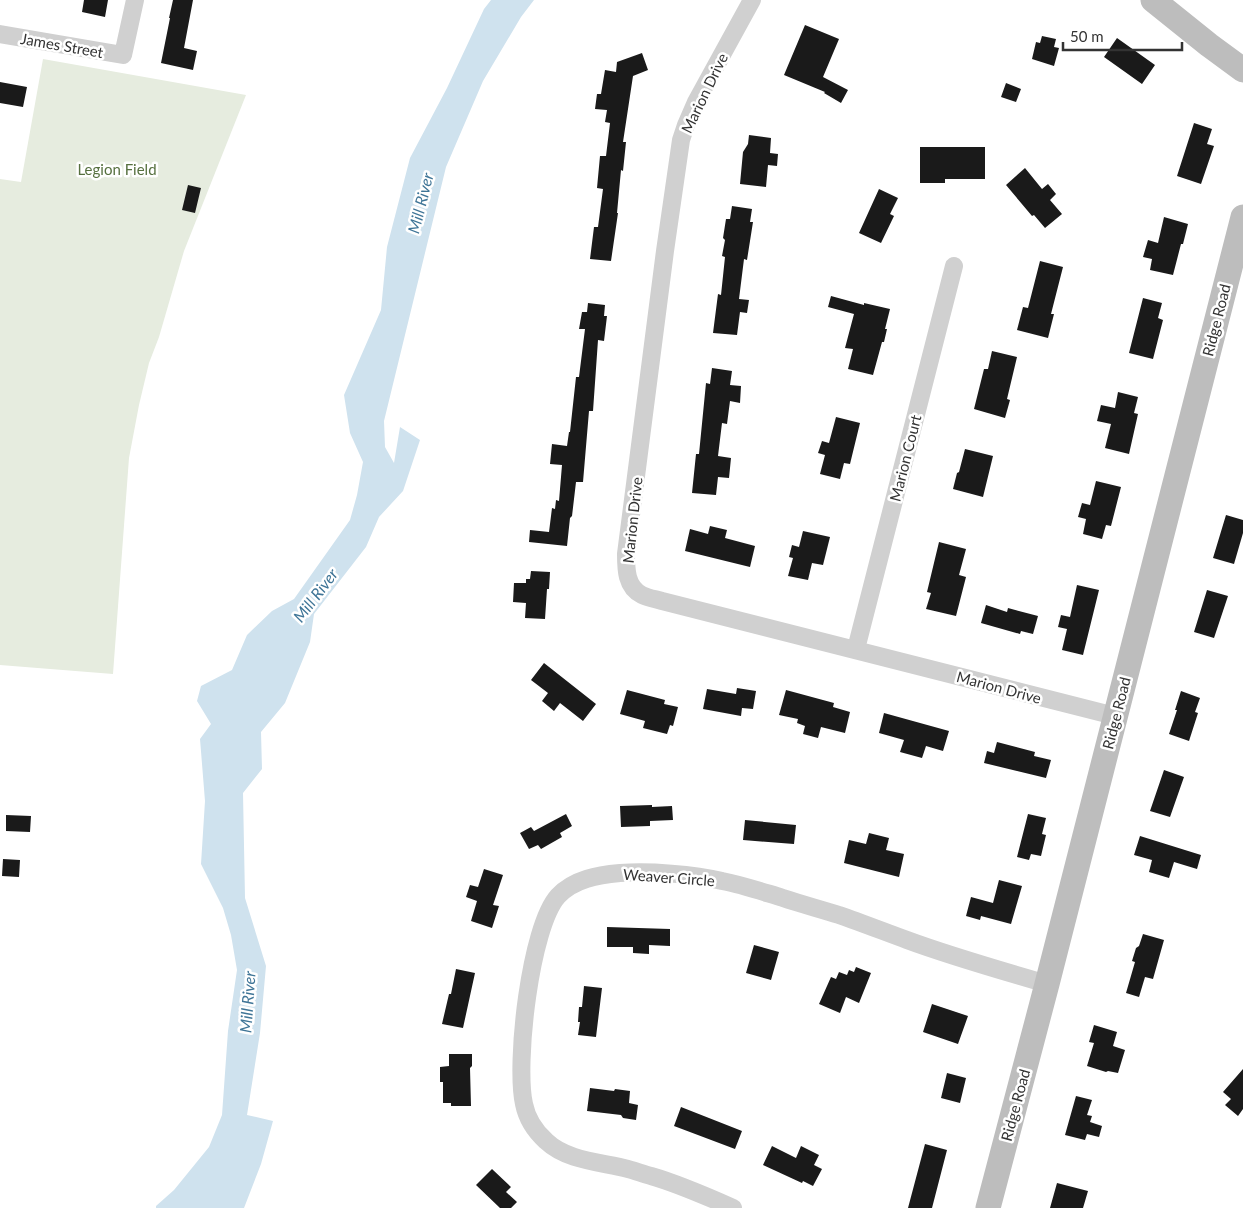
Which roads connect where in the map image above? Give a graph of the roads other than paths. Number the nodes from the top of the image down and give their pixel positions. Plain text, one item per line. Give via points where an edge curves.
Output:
1 (135, 0) edge
2 (752, 0) edge
3 (1153, 0) edge
4 (0, 34) edge
5 (1243, 70) edge
6 (1243, 217) edge
7 (954, 266) dead end
8 (856, 649) junction
9 (1115, 716) junction
10 (1047, 984) junction
11 (733, 1208) edge
12 (988, 1208) edge

1 - 4 street, James Street via 124,55
2 - 8 street, Marion Drive via 696,102 681,140 626,554 628,580 641,594 662,601
3 - 5 main road
6 - 9 main road, Ridge Road
7 - 8 street, Marion Court
8 - 9 street, Marion Drive
9 - 10 main road, Ridge Road
10 - 11 street, Weaver Circle via 975,963 839,915 720,880 659,873 623,873 595,876 574,884 558,896 548,912 528,990 521,1076 524,1105 532,1127 547,1143 567,1154 655,1177
10 - 12 main road, Ridge Road

